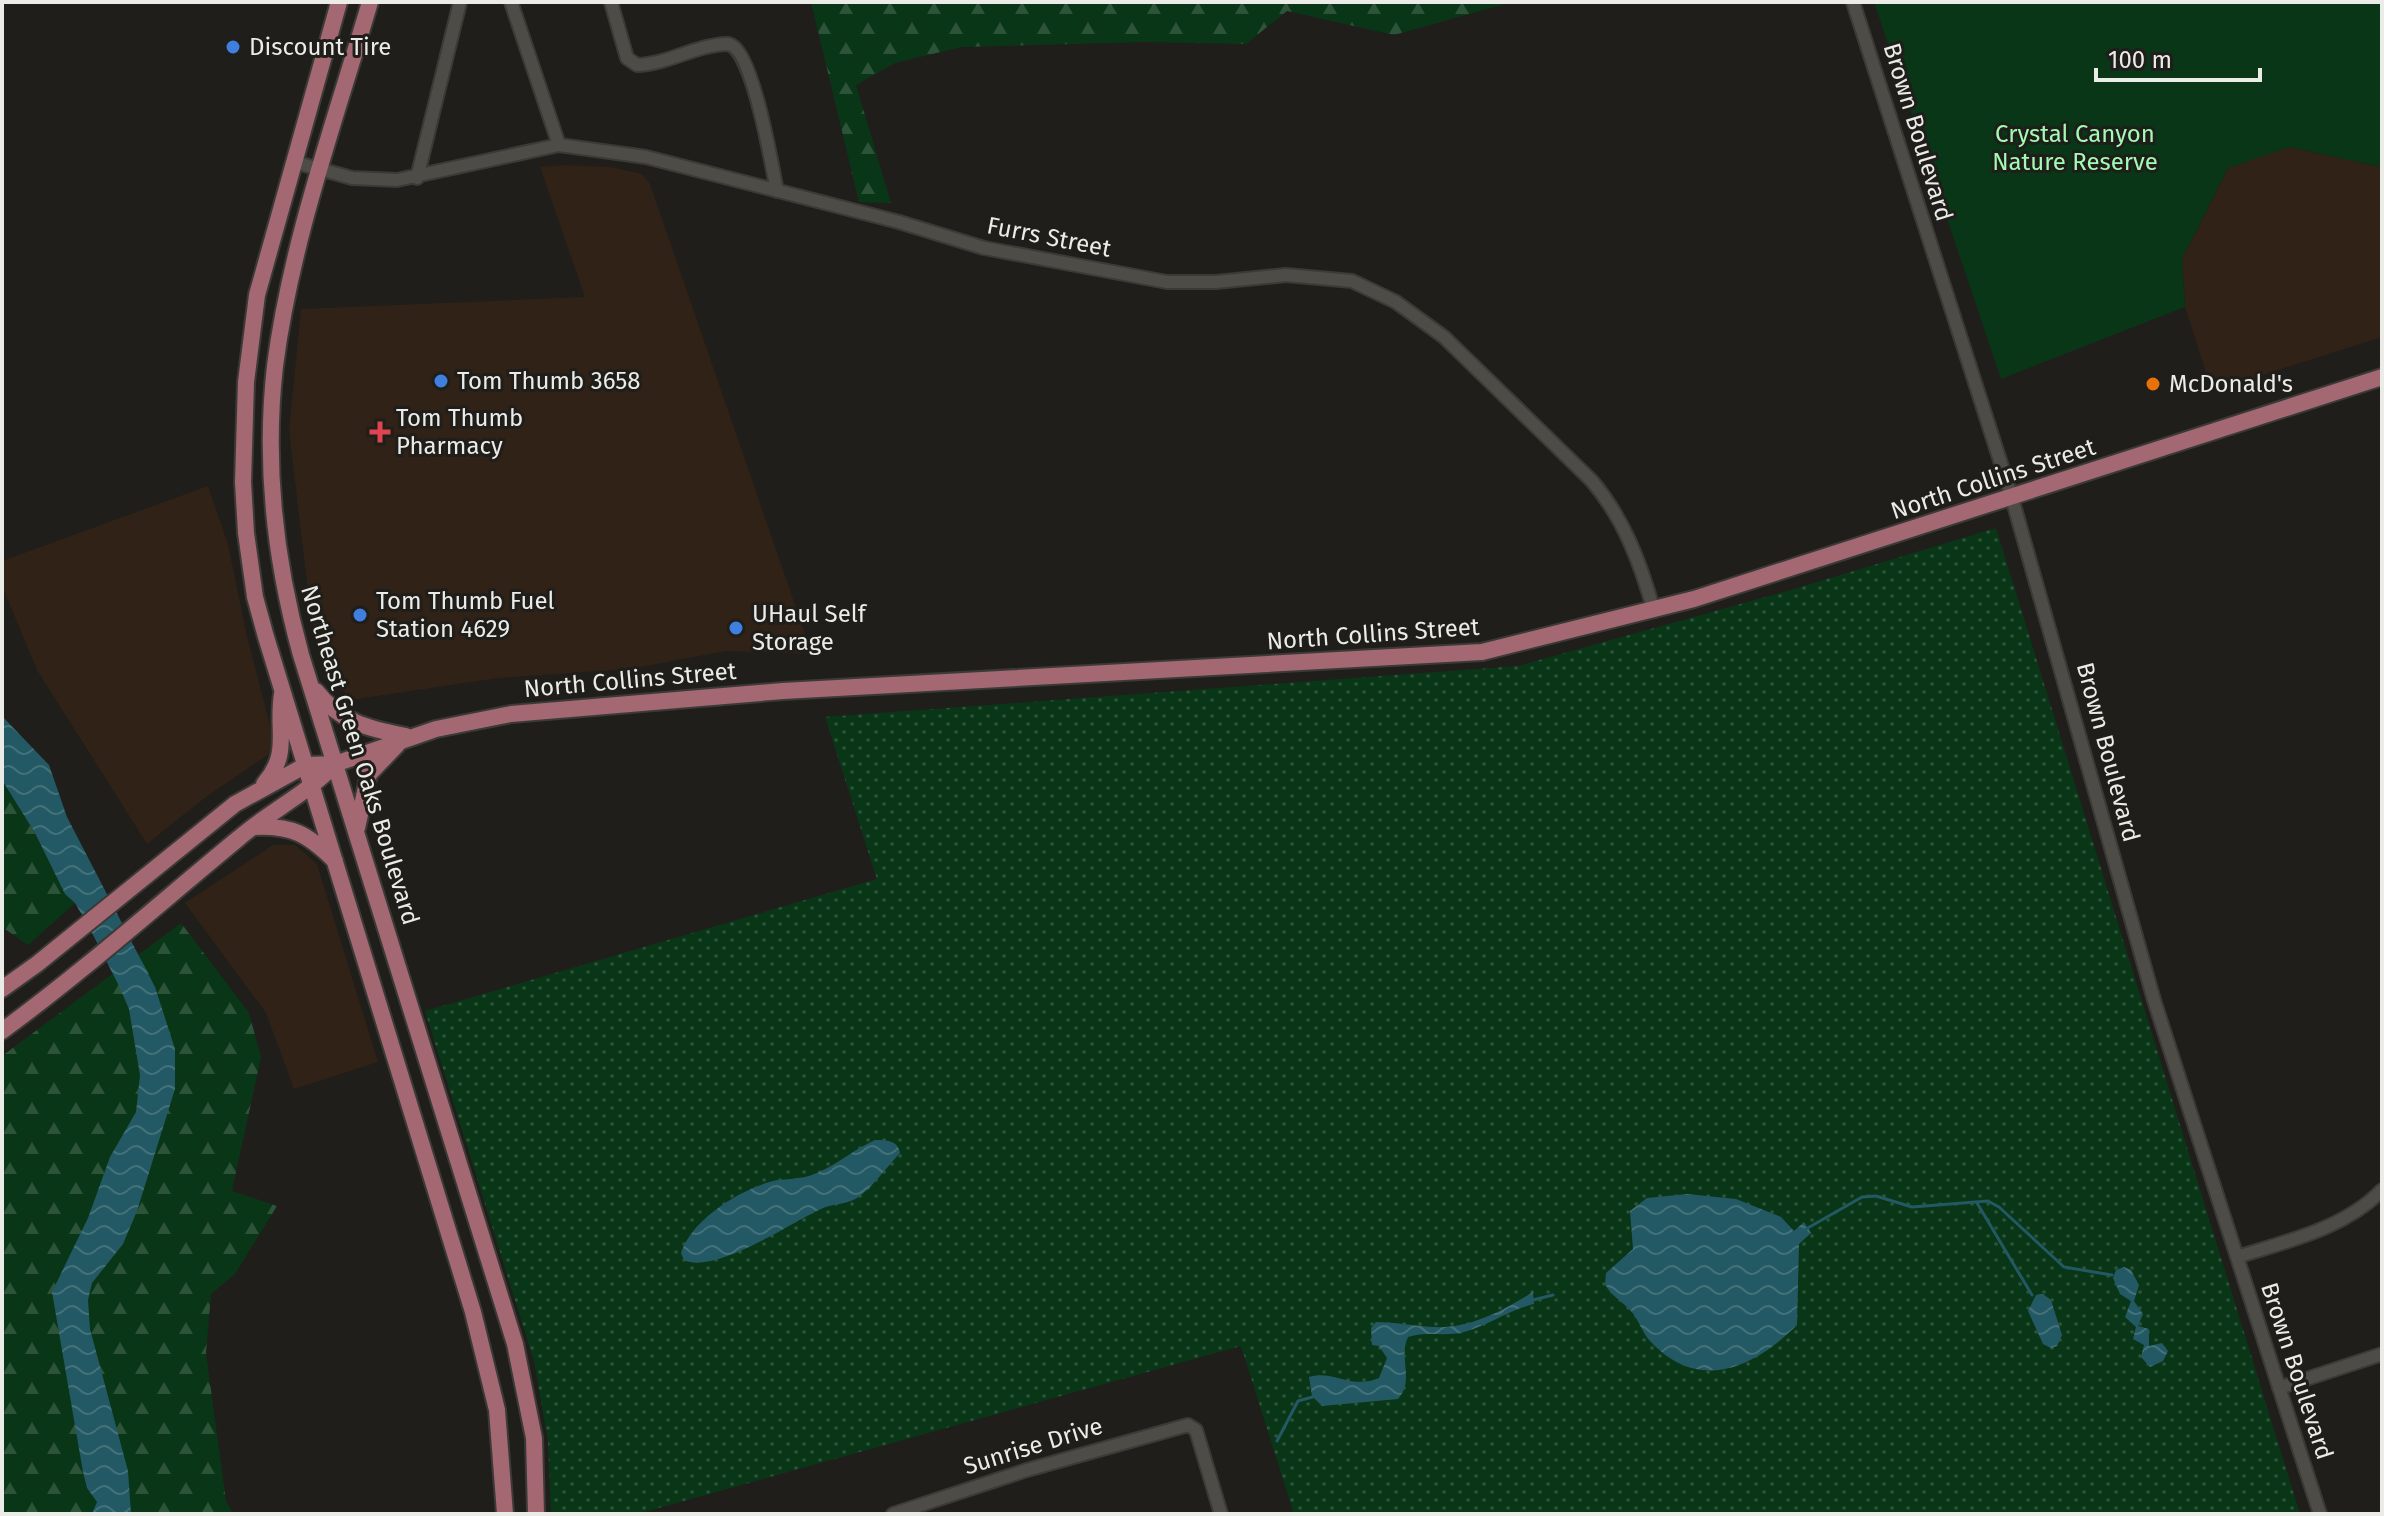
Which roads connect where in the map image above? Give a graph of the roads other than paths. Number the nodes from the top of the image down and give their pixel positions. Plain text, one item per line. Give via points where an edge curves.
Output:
1 (339, 2) edge
2 (370, 2) edge
3 (460, 2) edge
4 (511, 2) edge
5 (611, 2) edge
6 (1853, 2) edge
7 (559, 145) junction
8 (294, 162) junction
9 (321, 170) junction
10 (417, 178) junction
11 (777, 191) junction
12 (2382, 377) edge
13 (243, 482) junction
14 (272, 482) junction
15 (2012, 498) junction
16 (1654, 611) junction
17 (310, 684) junction
18 (282, 688) junction
19 (408, 737) junction
20 (335, 764) junction
21 (306, 765) junction
22 (313, 788) junction
23 (260, 789) junction
24 (252, 827) junction
25 (357, 833) junction
26 (336, 862) junction
27 (2, 989) edge
28 (411, 1008) junction
29 (383, 1018) junction
30 (2, 1031) edge
31 (2382, 1190) edge
32 (2237, 1257) junction
33 (2381, 1358) edge
34 (2279, 1388) junction
35 (505, 1514) edge
36 (536, 1514) edge
37 (893, 1514) edge
38 (1221, 1514) edge
39 (2320, 1514) edge

1 - 8 main road
2 - 9 main road, Northeast Green Oaks Boulevard
3 - 10 street
4 - 7 street
5 - 11 street via 627,58 637,65 712,46 731,44 740,50 757,97
6 - 15 street, Brown Boulevard
7 - 10 street, Furrs Street
7 - 11 street, Furrs Street via 646,157
8 - 9 street, Furrs Street
8 - 13 main road via 255,305
9 - 10 street, Furrs Street via 352,178
9 - 14 main road, Northeast Green Oaks Boulevard via 280,334
11 - 16 street, Furrs Street via 984,248 1167,282 1336,277 1380,293 1444,337 1592,481 1627,533
12 - 15 main road, North Collins Street
13 - 14 main road
13 - 18 main road via 255,597
14 - 17 main road, Northeast Green Oaks Boulevard via 283,584
15 - 16 main road, North Collins Street
15 - 32 street, Brown Boulevard via 2154,1000
16 - 19 main road, North Collins Street via 1482,652 770,692 511,714
17 - 19 main road via 336,712 362,727
17 - 20 main road, Northeast Green Oaks Boulevard
18 - 21 main road
18 - 23 main road via 278,721 284,748
19 - 20 main road, North Collins Street
19 - 25 main road via 369,774
20 - 21 main road, North Collins Street
20 - 22 main road, North Collins Street
20 - 25 main road, Northeast Green Oaks Boulevard
21 - 22 main road
21 - 23 main road, North Collins Street
22 - 24 main road, North Collins Street
22 - 26 main road
23 - 27 main road, North Collins Street via 225,811
24 - 26 main road via 276,826 311,837
24 - 30 main road, North Collins Street
25 - 28 main road, Northeast Green Oaks Boulevard
26 - 29 main road
28 - 29 main road
28 - 36 main road, Northeast Green Oaks Boulevard via 521,1368 534,1438
29 - 35 main road via 492,1384
31 - 32 street via 2371,1202 2317,1232
32 - 34 street, Brown Boulevard
33 - 34 street
34 - 39 street, Brown Boulevard
37 - 38 street, Sunrise Drive via 1188,1425 1196,1430

